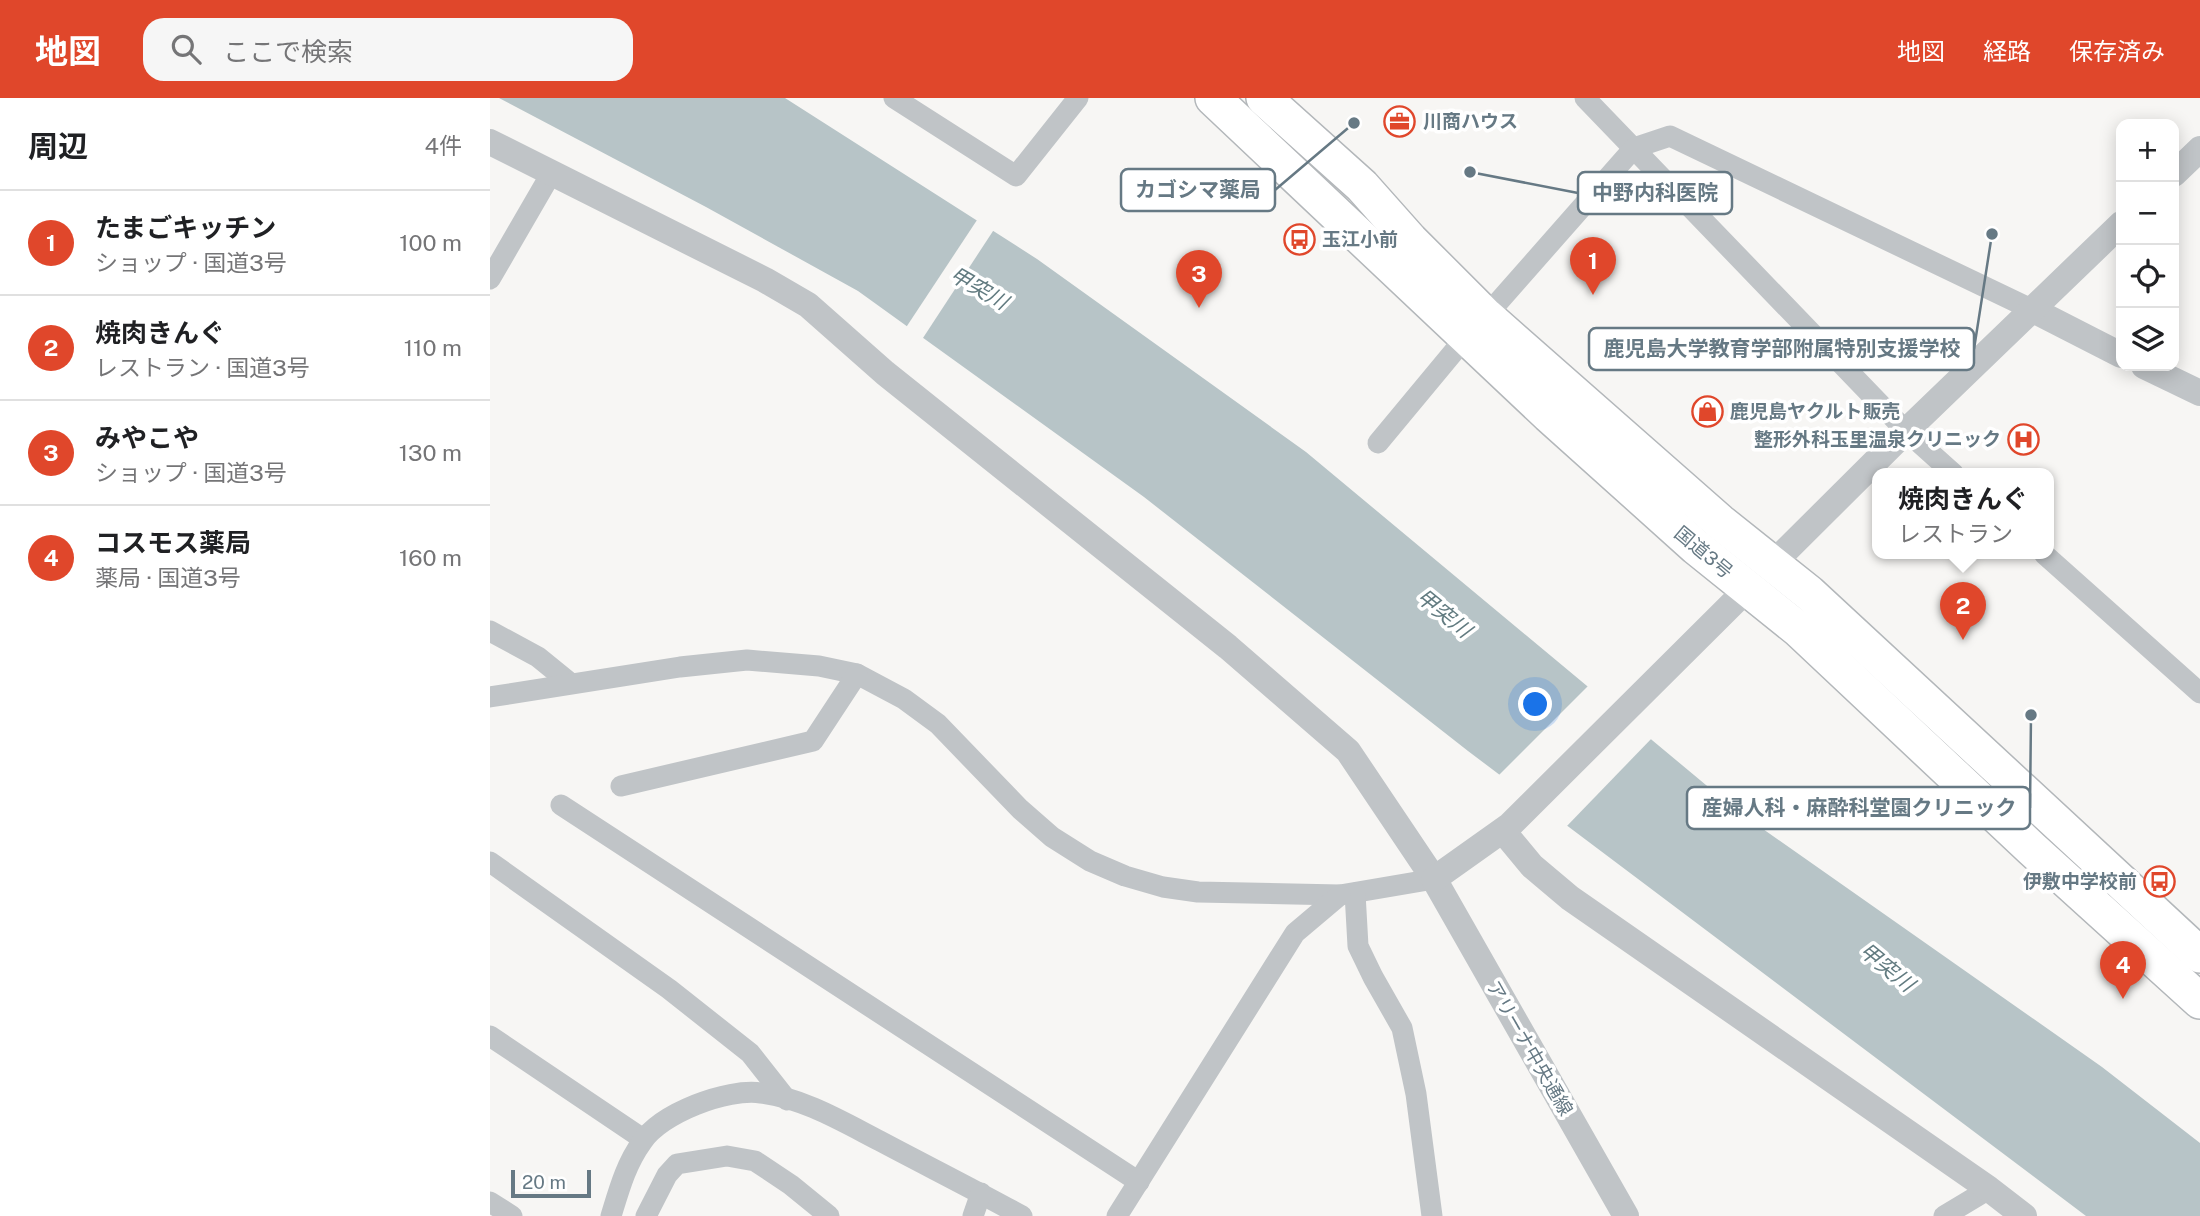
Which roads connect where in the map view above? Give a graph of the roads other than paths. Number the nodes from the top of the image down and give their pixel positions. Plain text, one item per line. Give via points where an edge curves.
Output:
1 (894, 98) edge
2 (1078, 98) edge
3 (1213, 98) edge
4 (1264, 98) edge
5 (1585, 98) edge
6 (490, 142) edge
7 (1634, 148) junction
8 (2200, 149) edge
9 (2179, 169) edge
10 (552, 172) junction
11 (2116, 229) edge
12 (490, 279) edge
13 (2033, 310) junction
14 (1476, 326) junction
15 (2116, 352) edge
16 (2154, 371) edge
17 (2200, 393) edge
18 (1906, 431) junction
19 (1378, 443) dead end
20 (1947, 468) edge
21 (2051, 559) edge
22 (1773, 565) junction
23 (1747, 589) junction
24 (490, 631) edge
25 (857, 674) junction
26 (570, 683) junction
27 (2200, 693) edge
28 (490, 697) edge
29 (621, 786) dead end
30 (561, 805) dead end
31 (1506, 828) junction
32 (490, 862) edge
33 (1434, 879) junction
34 (1348, 894) junction
35 (2200, 955) edge
36 (2200, 1001) edge
37 (490, 1036) edge
38 (787, 1100) junction
39 (643, 1139) junction
40 (1139, 1182) junction
41 (1989, 1189) junction
42 (981, 1193) junction
43 (490, 1202) edge
44 (512, 1216) edge
45 (611, 1216) edge
46 (646, 1216) edge
47 (829, 1216) edge
48 (973, 1216) edge
49 (1022, 1216) edge
50 (1117, 1216) edge
51 (1432, 1216) edge
52 (1626, 1216) edge
53 (1944, 1216) edge
54 (2024, 1216) edge

1 - 2 street via 1016,176
3 - 14 highway, 国道3号
4 - 14 highway, 国道3号 via 1362,186
5 - 7 street
6 - 10 street, アリーナ中央通線
7 - 13 street via 1670,136
7 - 14 street
7 - 18 street
8 - 9 street
10 - 12 street
10 - 33 street, アリーナ中央通線 via 808,305 1348,751
11 - 13 street
13 - 15 street
13 - 18 street
14 - 19 street
14 - 22 highway, 国道3号
14 - 23 highway, 国道3号 via 1696,547
16 - 17 street
18 - 20 street
18 - 22 street
21 - 27 street
22 - 23 street
22 - 35 highway, 国道3号 via 1816,598
23 - 31 street
23 - 36 highway, 国道3号 via 1798,629
24 - 26 street via 538,657
25 - 26 street via 747,660
25 - 29 street via 813,741
25 - 34 street via 938,724 1020,809 1090,861 1163,887 1198,892
26 - 28 street
30 - 40 street
31 - 33 street
31 - 41 street via 1532,866 1570,898
32 - 38 street via 669,989 750,1053
33 - 34 street
33 - 52 street, アリーナ中央通線
34 - 40 street via 1295,933
34 - 51 street via 1358,946 1402,1028
37 - 39 street
38 - 39 street via 762,1093 711,1098
38 - 42 street via 817,1109
39 - 45 street
40 - 50 street
41 - 53 street
41 - 54 street
42 - 48 street
42 - 49 street
43 - 44 street
46 - 47 street via 677,1164 727,1156 755,1161

